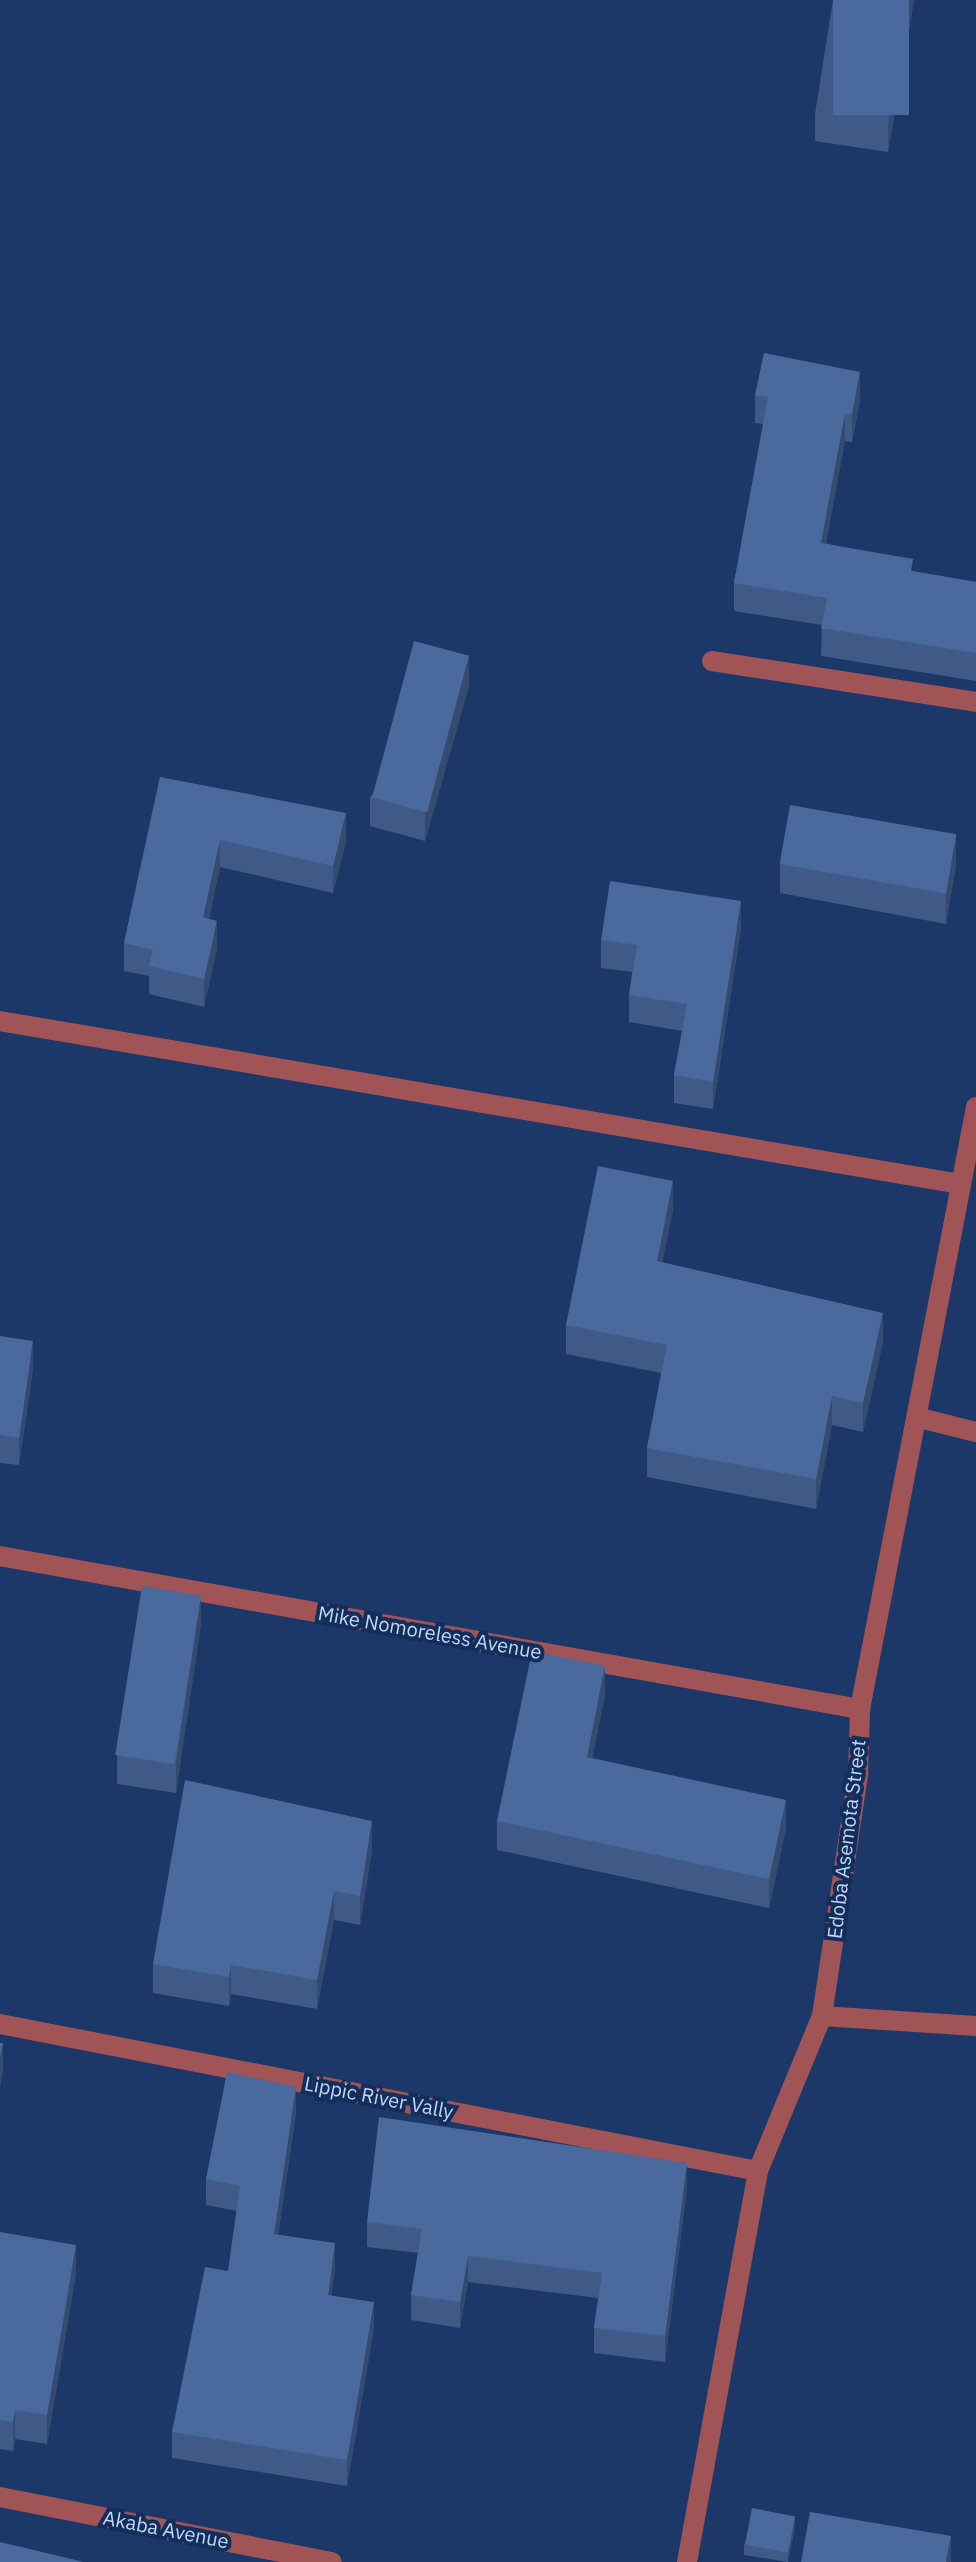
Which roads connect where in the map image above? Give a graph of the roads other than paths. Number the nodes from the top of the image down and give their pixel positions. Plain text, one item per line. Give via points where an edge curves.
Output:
1 (712, 661) dead end
2 (976, 702) edge
3 (0, 1021) edge
4 (976, 1107) edge
5 (961, 1184) junction
6 (916, 1417) junction
7 (976, 1432) edge
8 (0, 1556) edge
9 (860, 1709) junction
10 (822, 2016) junction
11 (0, 2024) edge
12 (976, 2026) edge
13 (758, 2171) junction
14 (0, 2497) edge
15 (332, 2562) edge
16 (687, 2562) edge

1 - 2 street
3 - 5 street
4 - 5 street, Edoba Asemota Street
5 - 6 street, Edoba Asemota Street
6 - 7 street
6 - 9 street, Edoba Asemota Street
8 - 9 street, Mike Nomoreless Avenue
9 - 10 street, Edoba Asemota Street via 858,1774
10 - 12 street
10 - 13 street, Edoba Asemota Street
11 - 13 street, Lippic River Vally
13 - 16 street, Edoba Asemota Street
14 - 15 street, Akaba Avenue

